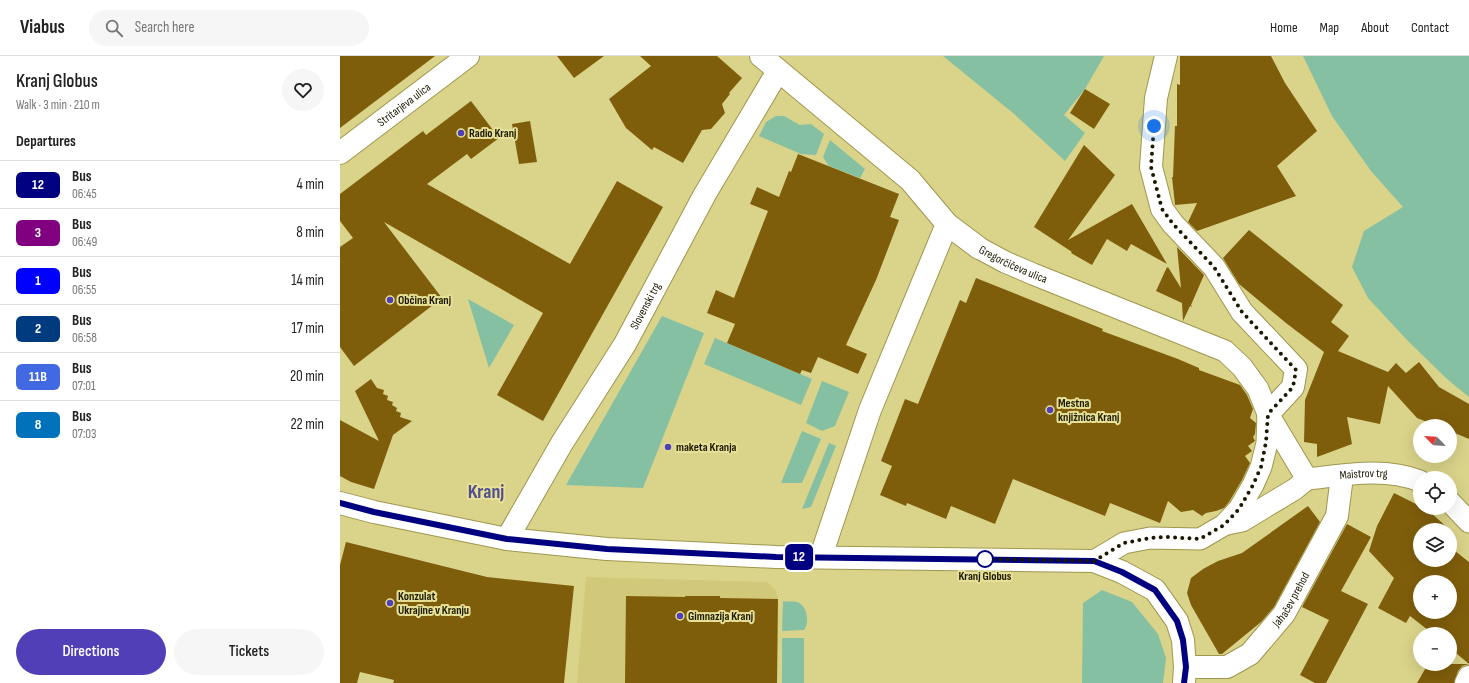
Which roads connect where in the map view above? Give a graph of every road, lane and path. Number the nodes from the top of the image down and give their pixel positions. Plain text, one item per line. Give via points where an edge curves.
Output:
1 (468, 56) edge
2 (761, 56) edge
3 (1166, 56) edge
4 (778, 71) junction
5 (340, 153) edge
6 (947, 224) junction
7 (979, 248) joint
8 (1268, 414) junction
9 (1342, 476) junction
10 (1413, 478) edge
11 (1307, 479) junction
12 (340, 503) edge
13 (1457, 509) edge
14 (1469, 522) edge
15 (1224, 525) junction
16 (507, 539) junction
17 (821, 556) junction
18 (1094, 561) junction
19 (1185, 675) edge
20 (1469, 678) edge
21 (1466, 683) edge

1 - 5 street, Stritarjeva ulica
2 - 4 street, Gregorčičeva ulica
3 - 8 street via 1156,98 1151,167 1162,209 1214,267 1242,312 1296,370 1293,387
4 - 6 street, Gregorčičeva ulica via 910,180
4 - 16 street, Slovenski trg via 705,194 625,344 562,443
6 - 7 street, Gregorčičeva ulica
6 - 17 street via 870,410
7 - 8 street, Gregorčičeva ulica via 1026,271 1224,351 1242,367 1258,389
8 - 11 street
8 - 15 street via 1261,467 1239,509
9 - 10 street, Maistrov trg via 1389,473
9 - 11 street, Maistrov trg
9 - 19 street, Jahačev prehod via 1337,516 1284,614 1250,654 1228,668
11 - 15 street via 1242,521
12 - 16 street
13 - 14 street
15 - 18 street via 1200,539 1156,538 1124,543
16 - 17 street via 607,549 776,557
17 - 18 street
18 - 19 street via 1122,572 1155,590 1177,621 1183,640
20 - 21 street

